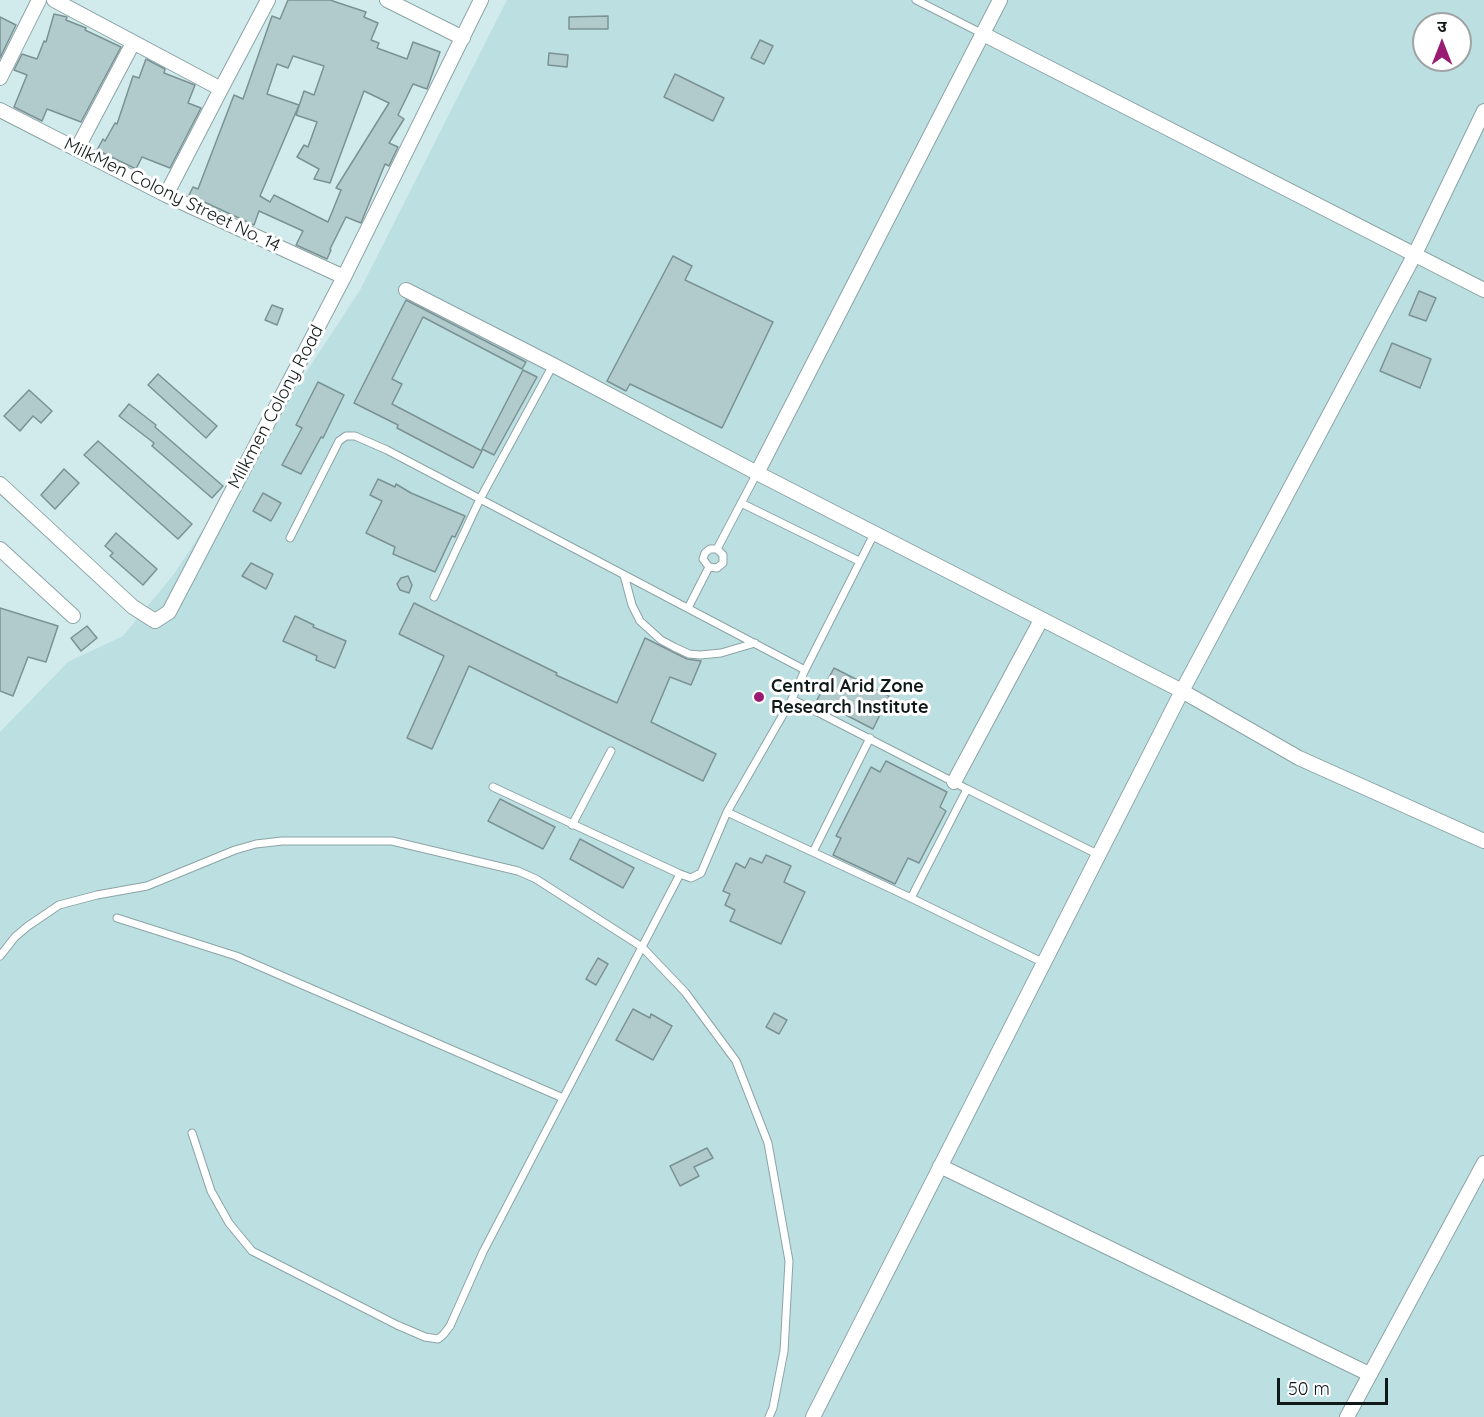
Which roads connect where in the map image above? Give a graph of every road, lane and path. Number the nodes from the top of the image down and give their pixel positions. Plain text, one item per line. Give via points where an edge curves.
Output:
1 (39, 0) edge
2 (54, 0) edge
3 (268, 0) edge
4 (387, 0) edge
5 (481, 0) edge
6 (916, 0) edge
7 (1000, 0) edge
8 (983, 34) junction
9 (463, 38) junction
10 (133, 43) junction
11 (0, 78) edge
12 (221, 89) junction
13 (0, 110) edge
14 (1484, 111) edge
15 (77, 149) junction
16 (166, 195) junction
17 (1415, 254) junction
18 (344, 277) junction
19 (406, 290) dead end
20 (1484, 290) edge
21 (553, 364) junction
22 (758, 473) junction
23 (0, 484) edge
24 (480, 499) junction
25 (741, 503) junction
26 (875, 532) junction
27 (290, 538) dead end
28 (717, 549) junction
29 (0, 550) edge
30 (859, 561) junction
31 (709, 567) junction
32 (624, 575) junction
33 (434, 597) dead end
34 (688, 608) junction
35 (73, 616) dead end
36 (1041, 620) junction
37 (755, 643) junction
38 (805, 670) junction
39 (1182, 691) junction
40 (792, 699) junction
41 (870, 738) junction
42 (611, 751) dead end
43 (954, 782) junction
44 (493, 787) dead end
45 (967, 789) junction
46 (727, 812) junction
47 (572, 825) junction
48 (1484, 841) edge
49 (813, 852) junction
50 (1099, 855) junction
51 (680, 874) junction
52 (911, 898) junction
53 (117, 918) dead end
54 (642, 947) junction
55 (0, 956) edge
56 (1044, 963) junction
57 (563, 1098) junction
58 (192, 1133) dead end
59 (1484, 1162) edge
60 (940, 1166) junction
61 (1369, 1374) junction
62 (769, 1417) edge
63 (813, 1417) edge
64 (1347, 1417) edge

1 - 11 street
2 - 10 street
3 - 12 street
4 - 9 street
5 - 9 street, Milkmen Colony Road
6 - 8 lane
7 - 8 street
8 - 17 street
8 - 22 street
9 - 18 street, Milkmen Colony Road
10 - 12 street
10 - 15 street
12 - 16 street
13 - 15 street, MilkMen Colony Street No. 14
14 - 17 street
15 - 16 street, MilkMen Colony Street No. 14
16 - 18 street, MilkMen Colony Street No. 14
17 - 20 street
17 - 39 street
18 - 23 street, Milkmen Colony Road via 169,612 155,621 133,607
19 - 21 street
21 - 22 street
21 - 24 lane
22 - 25 lane
22 - 26 street
24 - 27 lane via 378,446 346,436 339,441
24 - 32 lane
24 - 33 lane
25 - 28 lane
25 - 30 lane
26 - 30 lane
26 - 36 street
28 - 31 lane via 705,553 703,559
28 - 31 lane via 723,555 723,563 717,568
29 - 35 street
30 - 38 lane
31 - 34 lane
32 - 34 lane
32 - 37 lane via 640,621 674,647 700,655
34 - 37 lane
36 - 39 street
36 - 43 street
37 - 38 lane
38 - 40 lane
39 - 48 street via 1299,758
39 - 50 street
40 - 41 lane
40 - 46 lane
41 - 43 lane
41 - 49 lane
42 - 47 lane
43 - 45 lane
44 - 47 lane
45 - 50 lane
45 - 52 lane
46 - 49 lane
46 - 51 lane via 701,873 692,878
47 - 51 lane
49 - 52 lane
50 - 56 street
51 - 54 lane
52 - 56 lane
53 - 57 lane via 236,956
54 - 55 lane via 536,879 518,872 392,841 282,841 235,850 147,886 59,905 15,937
54 - 57 lane
54 - 62 lane via 685,992 736,1061 768,1143 789,1261 784,1351
56 - 60 street
57 - 58 lane via 483,1252 450,1326 438,1339 397,1325 252,1251 229,1223 211,1191
59 - 61 street
60 - 61 street
60 - 63 street
61 - 64 street

